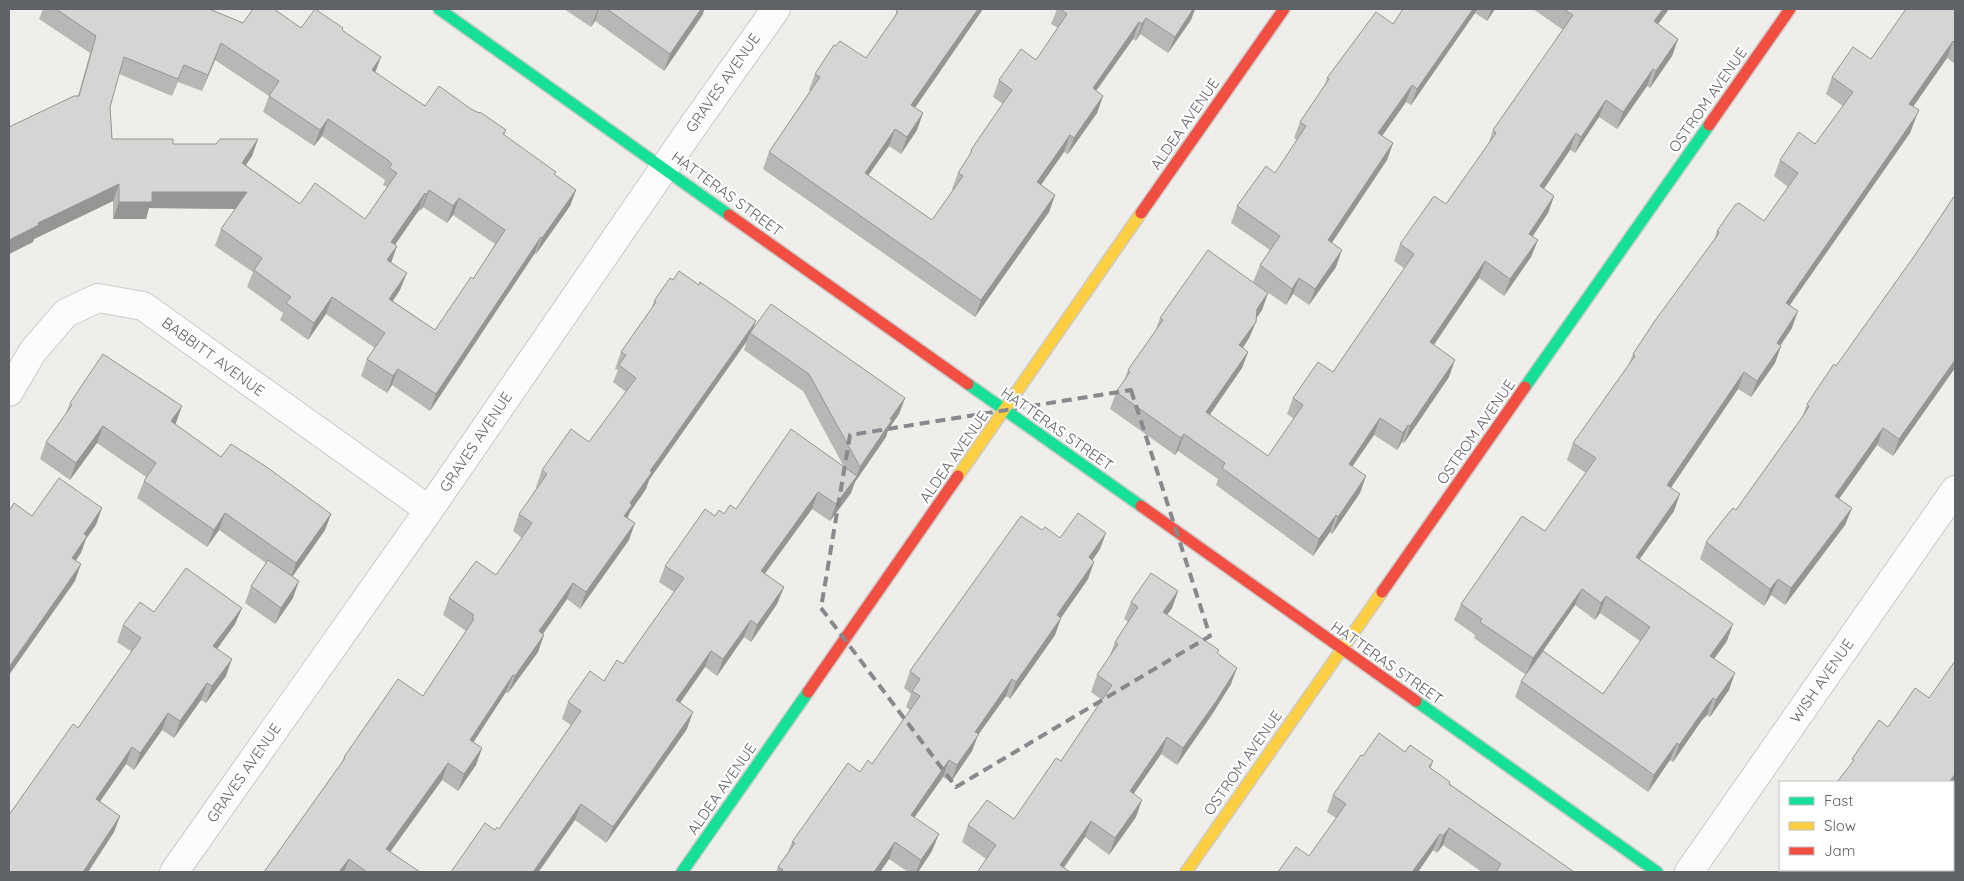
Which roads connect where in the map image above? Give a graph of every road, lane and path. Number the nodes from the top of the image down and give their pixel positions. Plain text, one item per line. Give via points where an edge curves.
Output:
1 (439, 9) edge
2 (776, 9) edge
3 (1284, 9) edge
4 (1790, 9) edge
5 (664, 167) junction
6 (9, 392) edge
7 (1005, 410) junction
8 (1955, 490) edge
9 (429, 510) junction
10 (1341, 649) junction
11 (174, 872) edge
12 (682, 872) edge
13 (1186, 872) edge
14 (1657, 872) edge
15 (1689, 872) edge

1 - 5 street, HATTERAS STREET
2 - 5 street, GRAVES AVENUE
3 - 7 street, ALDEA AVENUE
4 - 10 street, OSTROM AVENUE
5 - 7 street, HATTERAS STREET
5 - 9 street, GRAVES AVENUE
6 - 9 street, BABBITT AVENUE via 33,351 66,313 98,298 144,306
7 - 10 street, HATTERAS STREET
7 - 12 street, ALDEA AVENUE
8 - 15 street, WISH AVENUE
9 - 11 street, GRAVES AVENUE
10 - 13 street, OSTROM AVENUE
10 - 14 street, HATTERAS STREET

